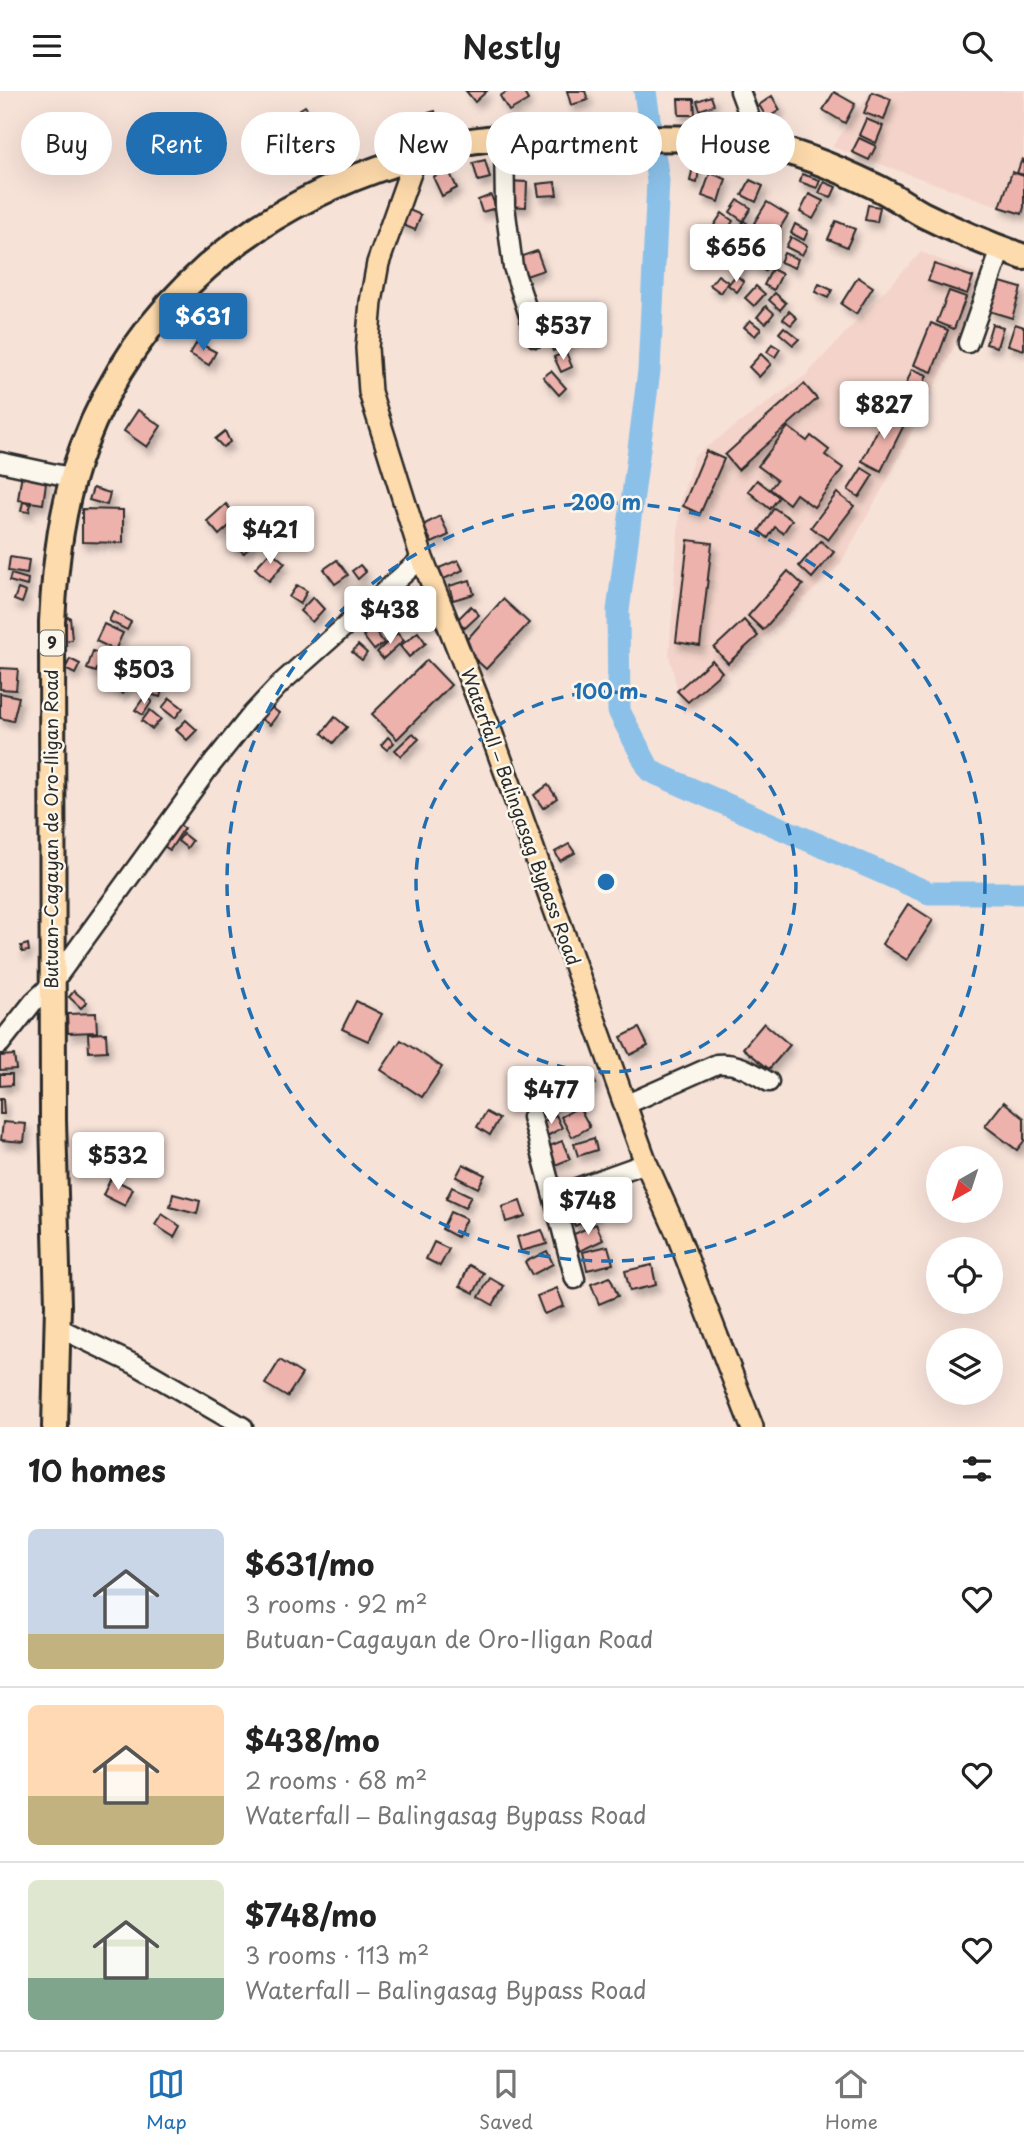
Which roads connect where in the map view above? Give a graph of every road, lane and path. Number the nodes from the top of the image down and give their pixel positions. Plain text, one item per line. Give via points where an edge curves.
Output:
1 (740, 91) edge
2 (748, 112) edge
3 (795, 155) edge
4 (374, 169) edge
5 (409, 175) edge
6 (505, 175) edge
7 (1013, 253) edge
8 (536, 337) dead end
9 (968, 343) dead end
10 (0, 462) edge
11 (74, 478) junction
12 (422, 558) junction
13 (52, 984) junction
14 (0, 1044) edge
15 (769, 1082) dead end
16 (625, 1105) junction
17 (532, 1117) dead end
18 (646, 1163) junction
19 (554, 1196) junction
20 (575, 1279) dead end
21 (57, 1327) junction
22 (55, 1427) edge
23 (243, 1427) edge
24 (752, 1427) edge

1 - 2 street
3 - 7 highway, Butuan-Cagayan de Oro-Iligan Road / 9 via 876,186 925,215
4 - 11 highway, Butuan-Cagayan de Oro-Iligan Road / 9 via 282,211 209,264 160,316 122,370 89,433
5 - 12 main road, Waterfall ‒ Balingasag Bypass Road via 378,263 367,348 370,392
6 - 8 street via 513,267
7 - 9 street
10 - 11 street
11 - 13 highway, Butuan-Cagayan de Oro-Iligan Road / 9 via 55,573 52,622
12 - 13 street via 252,714
12 - 16 main road, Waterfall ‒ Balingasag Bypass Road via 491,732
13 - 14 street
13 - 21 highway, Butuan-Cagayan de Oro-Iligan Road / 9
15 - 16 street via 742,1067 717,1064
16 - 18 main road, Waterfall ‒ Balingasag Bypass Road
17 - 19 street
18 - 19 street
18 - 24 main road, Waterfall ‒ Balingasag Bypass Road
19 - 20 street
21 - 22 highway, Butuan-Cagayan de Oro-Iligan Road / 9
21 - 23 street via 136,1365

